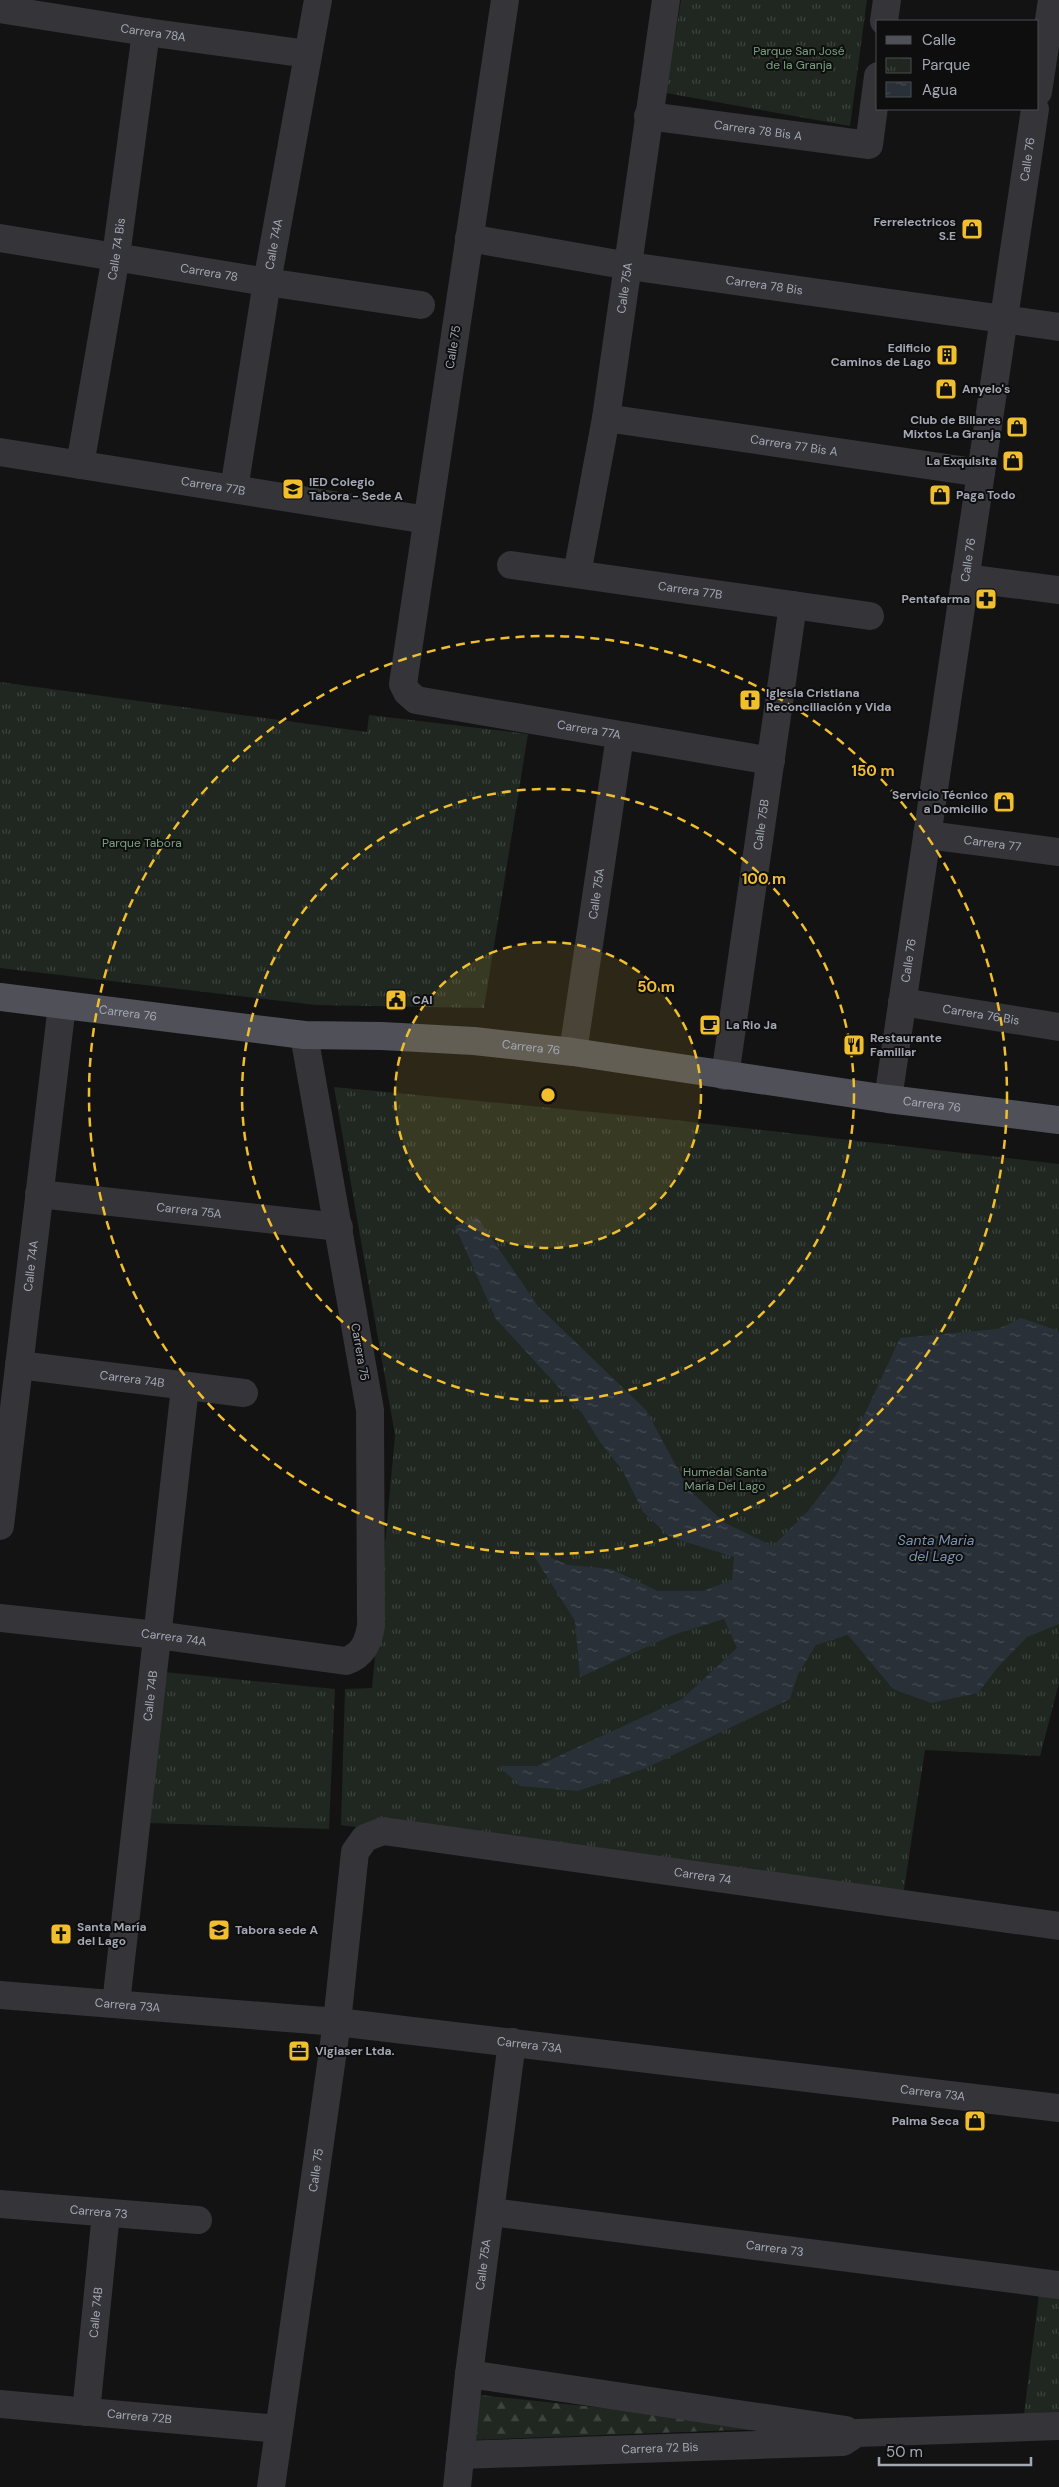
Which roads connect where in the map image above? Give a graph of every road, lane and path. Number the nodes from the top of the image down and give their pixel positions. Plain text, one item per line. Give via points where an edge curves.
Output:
1 (318, 0) edge
2 (505, 0) edge
3 (666, 0) edge
4 (887, 0) edge
5 (1052, 0) edge
6 (2, 11) edge
7 (884, 20) edge
8 (146, 32) junction
9 (308, 54) junction
10 (1050, 66) edge
11 (1039, 90) edge
12 (876, 93) edge
13 (1035, 110) edge
14 (648, 116) junction
15 (0, 238) edge
16 (469, 238) junction
17 (116, 256) junction
18 (629, 266) junction
19 (267, 282) junction
20 (421, 305) dead end
21 (1003, 321) junction
22 (1059, 327) edge
23 (606, 418) junction
24 (0, 452) edge
25 (80, 465) junction
26 (981, 473) junction
27 (234, 489) junction
28 (427, 520) junction
29 (511, 565) dead end
30 (577, 574) junction
31 (965, 578) junction
32 (1059, 590) edge
33 (793, 605) junction
34 (870, 616) dead end
35 (408, 692) joint
36 (620, 736) junction
37 (771, 761) junction
38 (927, 835) junction
39 (1059, 852) edge
40 (0, 997) edge
41 (902, 1002) junction
42 (62, 1005) junction
43 (1059, 1028) edge
44 (304, 1035) junction
45 (573, 1052) junction
46 (725, 1076) junction
47 (888, 1099) junction
48 (1059, 1120) edge
49 (40, 1194) junction
50 (339, 1227) junction
51 (19, 1365) junction
52 (185, 1386) junction
53 (244, 1393) dead end
54 (0, 1526) edge
55 (0, 1618) edge
56 (157, 1635) junction
57 (346, 1661) joint
58 (356, 1852) joint
59 (1059, 1926) edge
60 (0, 1995) edge
61 (116, 2004) junction
62 (337, 2022) junction
63 (512, 2042) junction
64 (1059, 2108) edge
65 (0, 2204) edge
66 (491, 2212) junction
67 (106, 2213) junction
68 (198, 2220) dead end
69 (1059, 2285) edge
70 (469, 2374) junction
71 (0, 2404) edge
72 (86, 2412) junction
73 (1059, 2426) edge
74 (279, 2429) junction
75 (857, 2433) junction
76 (460, 2455) junction
77 (271, 2487) edge
78 (456, 2487) edge

1 - 9 street, Calle 74A
2 - 16 street, Calle 75
3 - 14 street, Calle 75A
4 - 7 street
5 - 10 street
6 - 8 street, Carrera 78A
8 - 9 street, Carrera 78A
8 - 17 street, Calle 74 Bis
9 - 19 street, Calle 74A
10 - 11 street
12 - 14 street, Carrera 78 Bis A via 870,144
13 - 21 street, Calle 76
14 - 18 street, Calle 75A
15 - 17 street, Carrera 78
16 - 18 street, Carrera 78 Bis
16 - 28 street, Calle 75
17 - 19 street, Carrera 78
17 - 25 street, Calle 74 Bis
18 - 21 street, Carrera 78 Bis
18 - 23 street, Calle 75A
19 - 20 street, Carrera 78
19 - 27 street, Calle 74A
21 - 22 street, Carrera 78 Bis
21 - 26 street, Calle 76
23 - 26 street, Carrera 77 Bis A
23 - 30 street, Calle 75A
24 - 25 street, Carrera 77B
25 - 27 street, Carrera 77B
26 - 31 street, Calle 76
27 - 28 street, Carrera 77B
28 - 35 street, Calle 75 via 403,684
29 - 30 street, Carrera 77B
30 - 33 street, Carrera 77B
31 - 32 street
31 - 38 street, Calle 76
33 - 34 street, Carrera 77B
33 - 37 street, Calle 75B
35 - 36 street, Carrera 77A via 416,700
36 - 37 street, Carrera 77A
36 - 45 street, Calle 75A
37 - 46 street, Calle 75B
38 - 39 street, Carrera 77
38 - 41 street, Calle 76
40 - 42 main road, Carrera 76
41 - 43 street, Carrera 76 Bis
41 - 47 street, Calle 76
42 - 44 main road, Carrera 76
42 - 49 street, Calle 74A
44 - 45 main road, Carrera 76 via 474,1041
44 - 50 street, Carrera 75
45 - 46 main road, Carrera 76
46 - 47 main road, Carrera 76
47 - 48 main road, Carrera 76
49 - 50 street, Carrera 75A
49 - 51 street, Calle 74A
50 - 57 street, Carrera 75 via 370,1410 371,1626 368,1644 355,1658
51 - 52 street, Carrera 74B
51 - 54 street, Calle 74A
52 - 53 street, Carrera 74B
52 - 56 street, Calle 74B
55 - 56 street, Carrera 74A
56 - 57 street, Carrera 74A
56 - 61 street, Calle 74B
58 - 59 street, Carrera 74 via 365,1838 383,1832
58 - 62 street, Calle 75
60 - 61 street, Carrera 73A
61 - 62 street, Carrera 73A
62 - 63 street, Carrera 73A
62 - 74 street, Calle 75
63 - 64 street, Carrera 73A
63 - 66 street, Calle 75A
65 - 67 street, Carrera 73
66 - 69 street, Carrera 73
66 - 70 street, Calle 75A
67 - 68 street, Carrera 73
67 - 72 street, Calle 74B
70 - 75 street, Carrera 72 Bis via 842,2428
70 - 76 street, Calle 75A
71 - 72 street, Carrera 72B
72 - 74 street, Carrera 72B
73 - 75 street, Carrera 72 Bis
74 - 77 street, Calle 75
75 - 76 street, Carrera 72 Bis via 843,2442
76 - 78 street, Calle 75A

